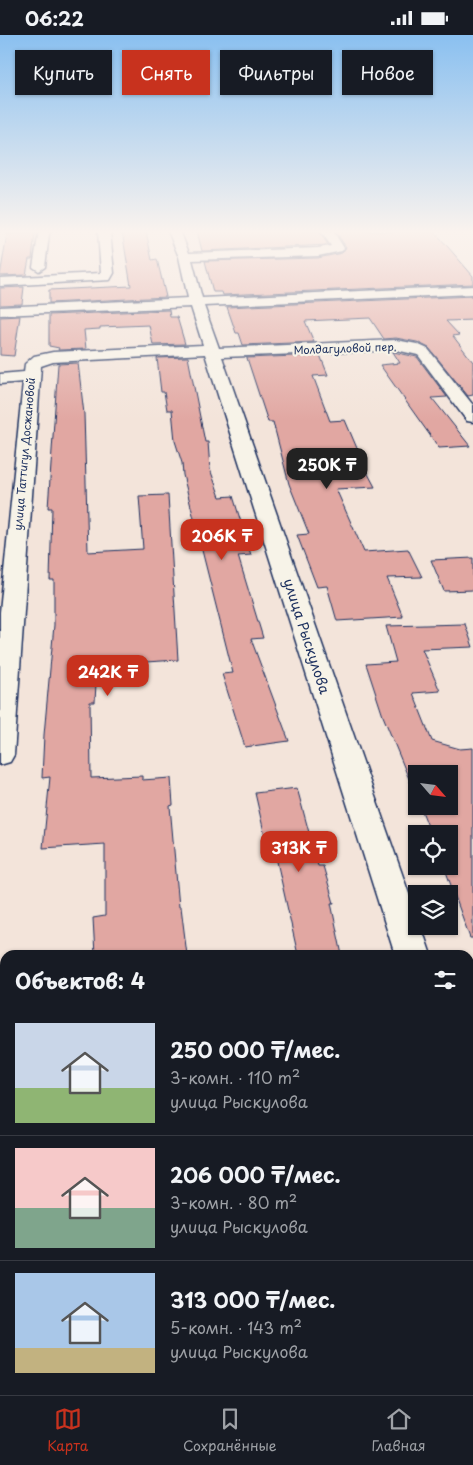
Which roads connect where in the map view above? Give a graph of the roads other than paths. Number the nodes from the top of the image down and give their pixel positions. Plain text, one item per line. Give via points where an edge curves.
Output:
1 (194, 294) edge
2 (370, 294) edge
3 (196, 302) junction
4 (0, 311) edge
5 (213, 351) junction
6 (30, 377) junction
7 (0, 379) edge
8 (473, 417) edge
9 (0, 755) edge
10 (411, 950) edge

1 - 3 street, улица Рыскулова
2 - 3 street
3 - 4 street
3 - 5 street, улица Рыскулова
5 - 6 street, улица Таттигул Досжановой via 53,357 33,364
5 - 8 street, Молдагуловой пер. via 412,347 423,352
5 - 10 street, улица Рыскулова
6 - 7 street
6 - 9 street, улица Таттигул Досжановой

